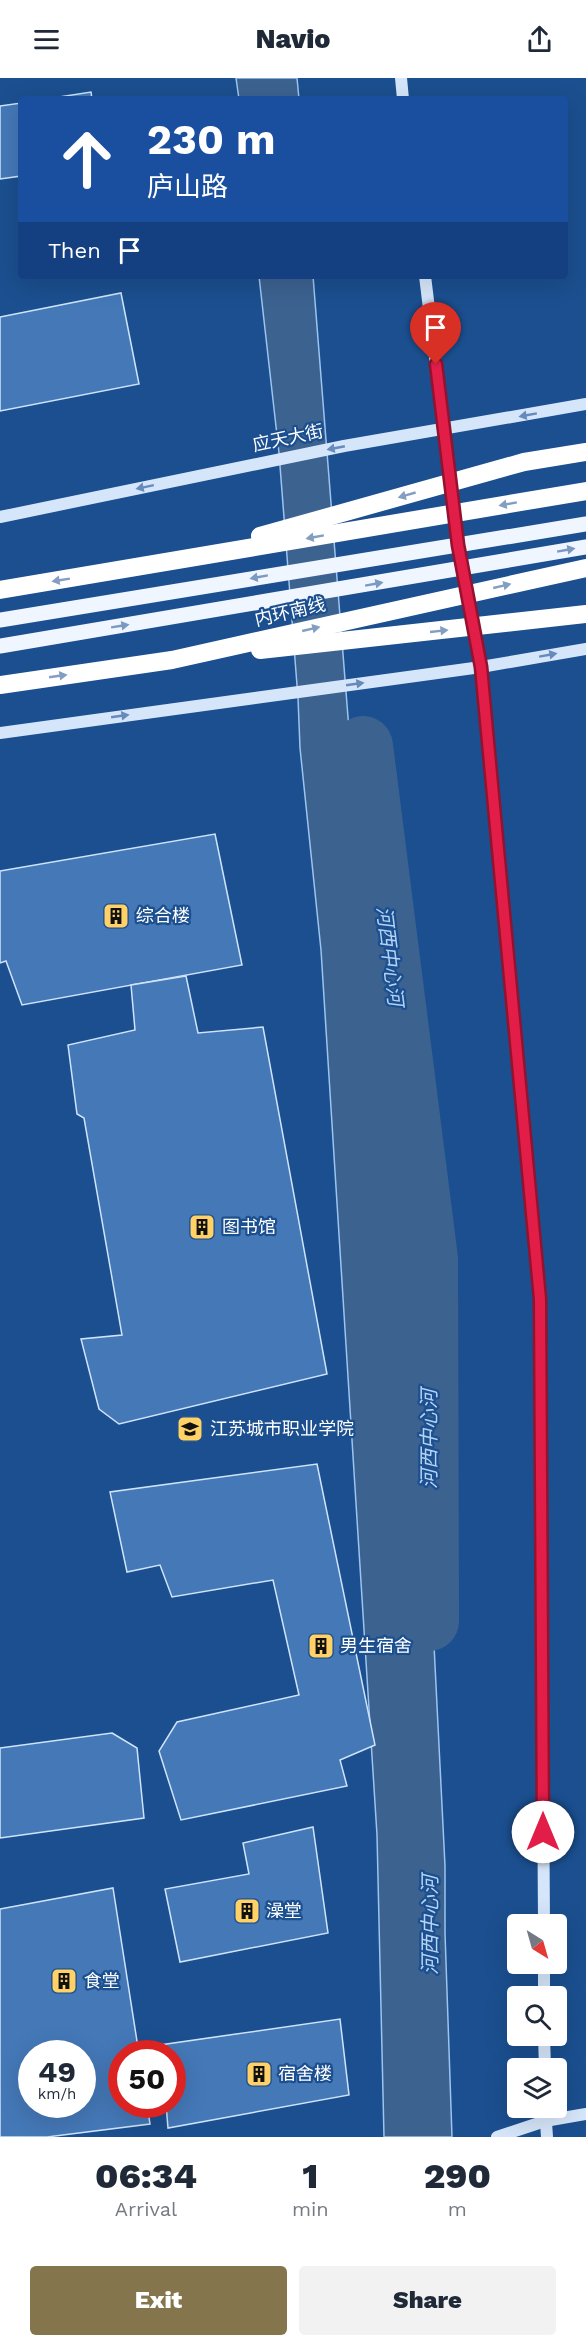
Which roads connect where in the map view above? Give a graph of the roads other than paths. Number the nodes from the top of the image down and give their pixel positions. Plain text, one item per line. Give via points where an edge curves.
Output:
1 (400, 78) edge
2 (403, 96) edge
3 (425, 279) edge
4 (586, 404) edge
5 (444, 430) junction
6 (586, 452) edge
7 (586, 491) edge
8 (0, 518) edge
9 (586, 524) edge
10 (458, 545) junction
11 (586, 547) edge
12 (166, 563) junction
13 (462, 568) junction
14 (586, 568) edge
15 (0, 590) edge
16 (586, 614) edge
17 (0, 620) edge
18 (0, 646) edge
19 (586, 649) edge
20 (172, 660) junction
21 (481, 667) junction
22 (0, 685) edge
23 (0, 733) edge
24 (544, 1914) edge
25 (586, 2114) edge
26 (545, 2121) junction
27 (497, 2137) edge
28 (547, 2137) edge

1 - 2 main road
3 - 5 main road
4 -> 5 main road, 应天大街
5 -> 8 main road, 应天大街 via 344,446
5 - 10 main road
6 -> 12 highway, bridge via 524,462
7 -> 12 highway, bridge
9 - 10 main road
10 - 13 main road
10 -> 17 main road
13 -> 11 main road
12 -> 15 highway, bridge
18 -> 13 main road
13 - 21 main road
20 -> 14 highway, 内环南线, bridge
20 -> 16 highway, bridge
21 -> 19 main road
22 -> 20 highway, 内环南线, bridge
23 -> 21 main road
21 - 24 main road via 540,1299
25 - 26 main road
26 - 27 main road
26 - 28 main road

